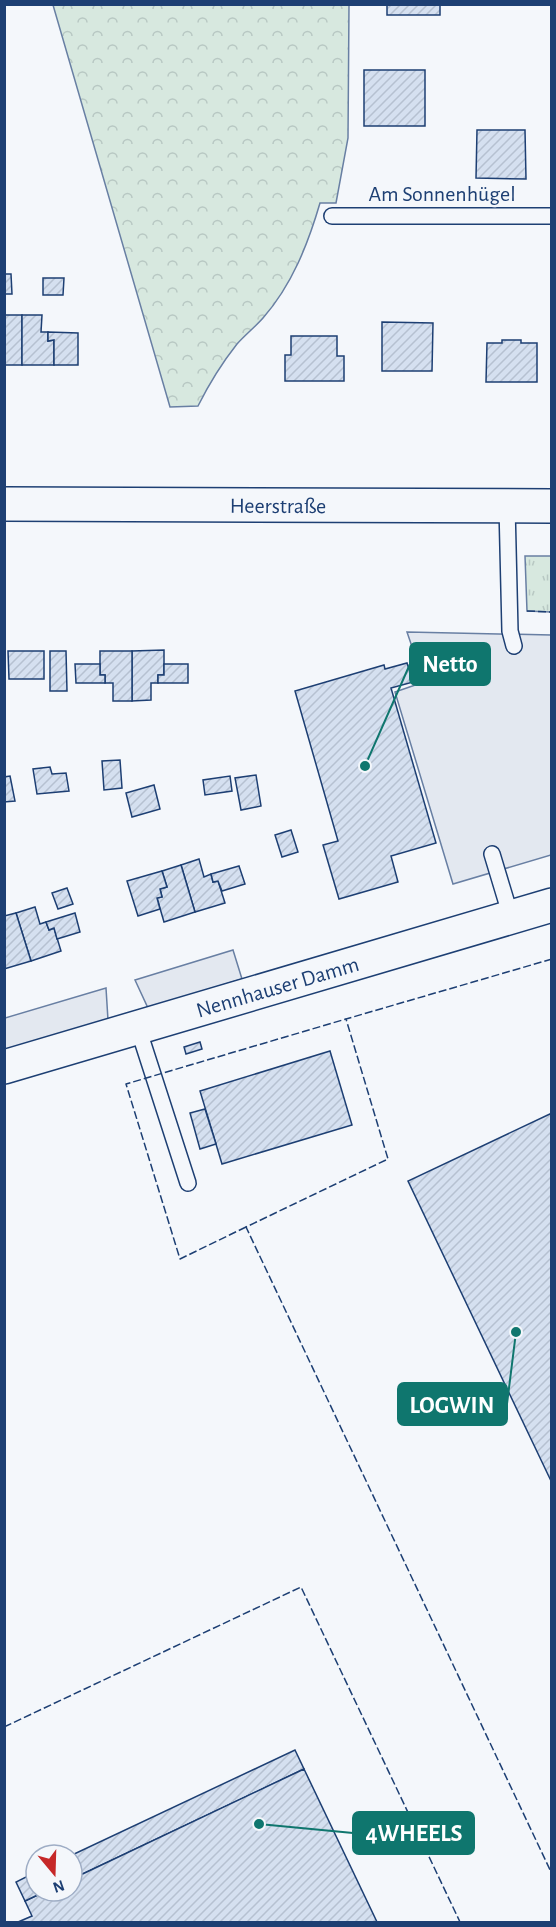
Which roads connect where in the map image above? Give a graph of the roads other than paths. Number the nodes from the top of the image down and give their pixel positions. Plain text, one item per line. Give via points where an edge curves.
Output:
1 (332, 216) dead end
2 (552, 216) edge
3 (4, 504) edge
4 (507, 506) junction
5 (552, 506) edge
6 (514, 646) dead end
7 (492, 855) dead end
8 (552, 905) edge
9 (511, 917) junction
10 (138, 1028) junction
11 (4, 1067) edge
12 (188, 1183) dead end

1 - 2 lane, Am Sonnenhügel
3 - 4 main road, Heerstraße
4 - 5 main road, Heerstraße
4 - 6 lane via 510,631
7 - 9 lane
8 - 9 main road, Nennhauser Damm
9 - 10 main road, Nennhauser Damm
10 - 11 main road, Nennhauser Damm
10 - 12 lane

